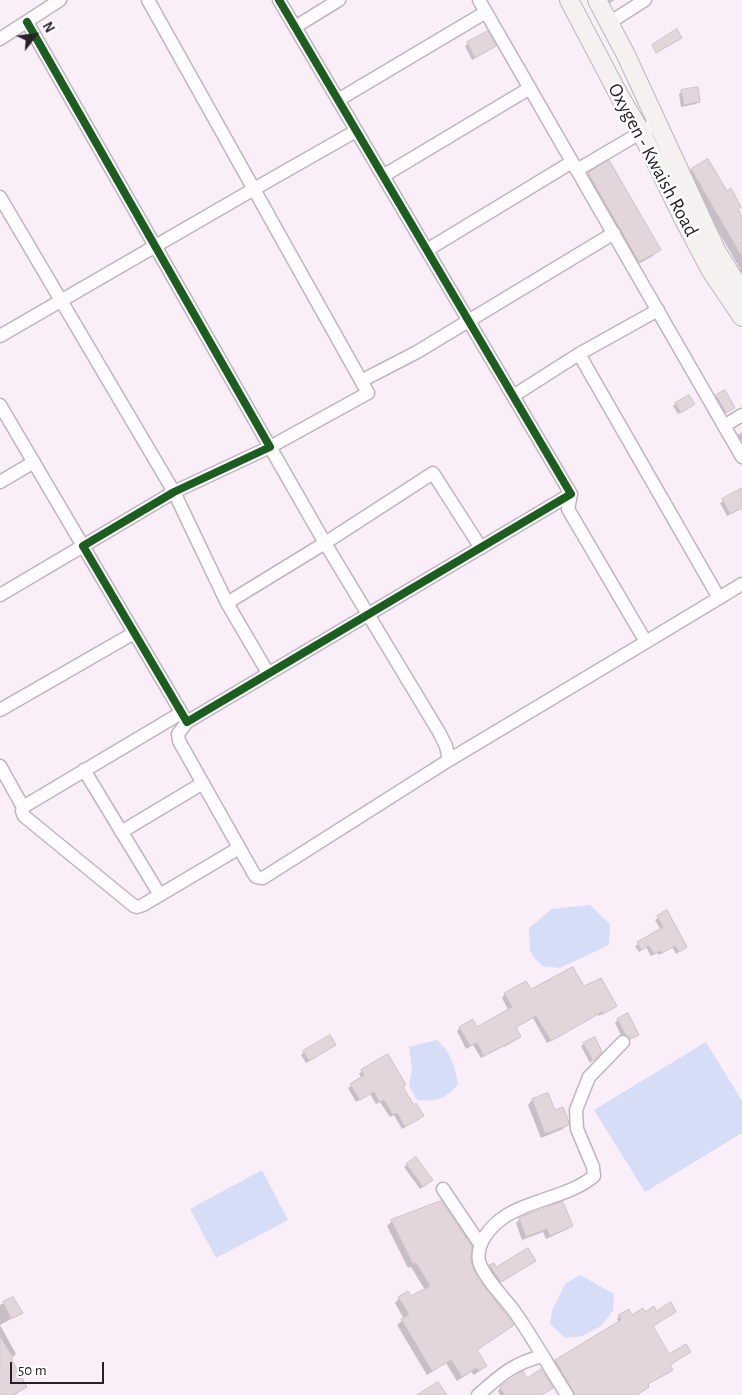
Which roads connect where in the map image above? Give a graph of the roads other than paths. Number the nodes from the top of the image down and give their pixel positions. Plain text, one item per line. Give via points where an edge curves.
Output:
1 (148, 0) edge
2 (279, 0) edge
3 (339, 0) edge
4 (479, 0) edge
5 (569, 0) edge
6 (597, 0) edge
7 (645, 0) edge
8 (55, 1) edge
9 (486, 12) junction
10 (26, 22) junction
11 (609, 23) junction
12 (295, 27) junction
13 (0, 39) edge
14 (530, 88) junction
15 (338, 100) junction
16 (657, 122) junction
17 (356, 131) junction
18 (641, 132) junction
19 (575, 166) junction
20 (383, 176) junction
21 (254, 189) junction
22 (0, 197) edge
23 (614, 233) junction
24 (155, 246) junction
25 (427, 250) junction
26 (742, 292) edge
27 (60, 300) junction
28 (658, 310) junction
29 (742, 317) edge
30 (469, 321) junction
31 (0, 336) edge
32 (579, 354) junction
33 (361, 381) junction
34 (513, 396) junction
35 (0, 405) edge
36 (742, 415) edge
37 (724, 426) junction
38 (270, 447) junction
39 (742, 457) edge
40 (34, 462) junction
41 (0, 482) edge
42 (174, 492) junction
43 (571, 494) junction
44 (325, 543) junction
45 (83, 546) junction
46 (481, 548) junction
47 (742, 584) edge
48 (0, 595) edge
49 (719, 598) junction
50 (227, 603) junction
51 (367, 615) junction
52 (134, 633) junction
53 (646, 642) junction
54 (268, 673) junction
55 (0, 710) edge
56 (184, 717) junction
57 (449, 760) junction
58 (0, 766) edge
59 (84, 770) junction
60 (203, 783) junction
61 (23, 807) junction
62 (121, 832) junction
63 (239, 848) junction
64 (160, 895) junction
65 (623, 1042) dead end
66 (443, 1189) dead end
67 (480, 1244) junction
68 (542, 1356) junction
69 (478, 1395) edge
70 (566, 1395) edge

1 - 21 street
2 - 12 street
3 - 12 street
4 - 9 street
5 - 18 main road, Oxygen - Kwaish Road
6 - 11 main road, Oxygen - Kwaish Road
7 - 11 street
8 - 10 street
9 - 14 street
9 - 15 street
10 - 13 street
10 - 24 street
11 - 16 main road, Oxygen - Kwaish Road
12 - 15 street
14 - 19 street
14 - 20 street
15 - 17 street
16 - 18 street
16 - 26 main road, Oxygen - Kwaish Road via 717,252
17 - 20 street
17 - 21 street
18 - 19 street
18 - 29 main road, Oxygen - Kwaish Road via 711,271
19 - 23 street
19 - 25 street
20 - 25 street
21 - 24 street
21 - 33 street
22 - 27 street
23 - 28 street
23 - 30 street
24 - 27 street
24 - 38 street
25 - 30 street
27 - 31 street
27 - 42 street
28 - 32 street
28 - 37 street
30 - 33 street
30 - 34 street
32 - 34 street
32 - 49 street
33 - 38 street via 368,393
34 - 43 street
35 - 40 street
36 - 37 street
37 - 39 street
38 - 42 street
38 - 44 street
40 - 41 street
40 - 45 street
42 - 45 street
42 - 50 street
43 - 46 street
43 - 53 street via 568,509
44 - 46 street via 433,473
44 - 50 street
44 - 51 street
45 - 48 street
45 - 52 street
46 - 51 street
47 - 49 street
49 - 53 street
50 - 54 street
51 - 54 street
51 - 57 street via 439,732
52 - 55 street
52 - 56 street
53 - 57 street
54 - 56 street
56 - 59 street
56 - 60 street via 179,741
57 - 63 street via 263,878 256,877
58 - 61 street
59 - 61 street
59 - 62 street
60 - 62 street
60 - 63 street
61 - 64 street via 24,816 134,906 144,905
62 - 64 street
63 - 64 street
65 - 67 street via 589,1077 576,1110 577,1129 594,1176 503,1217
66 - 67 street
67 - 68 street via 480,1262 490,1281
68 - 69 street via 509,1368
68 - 70 street

